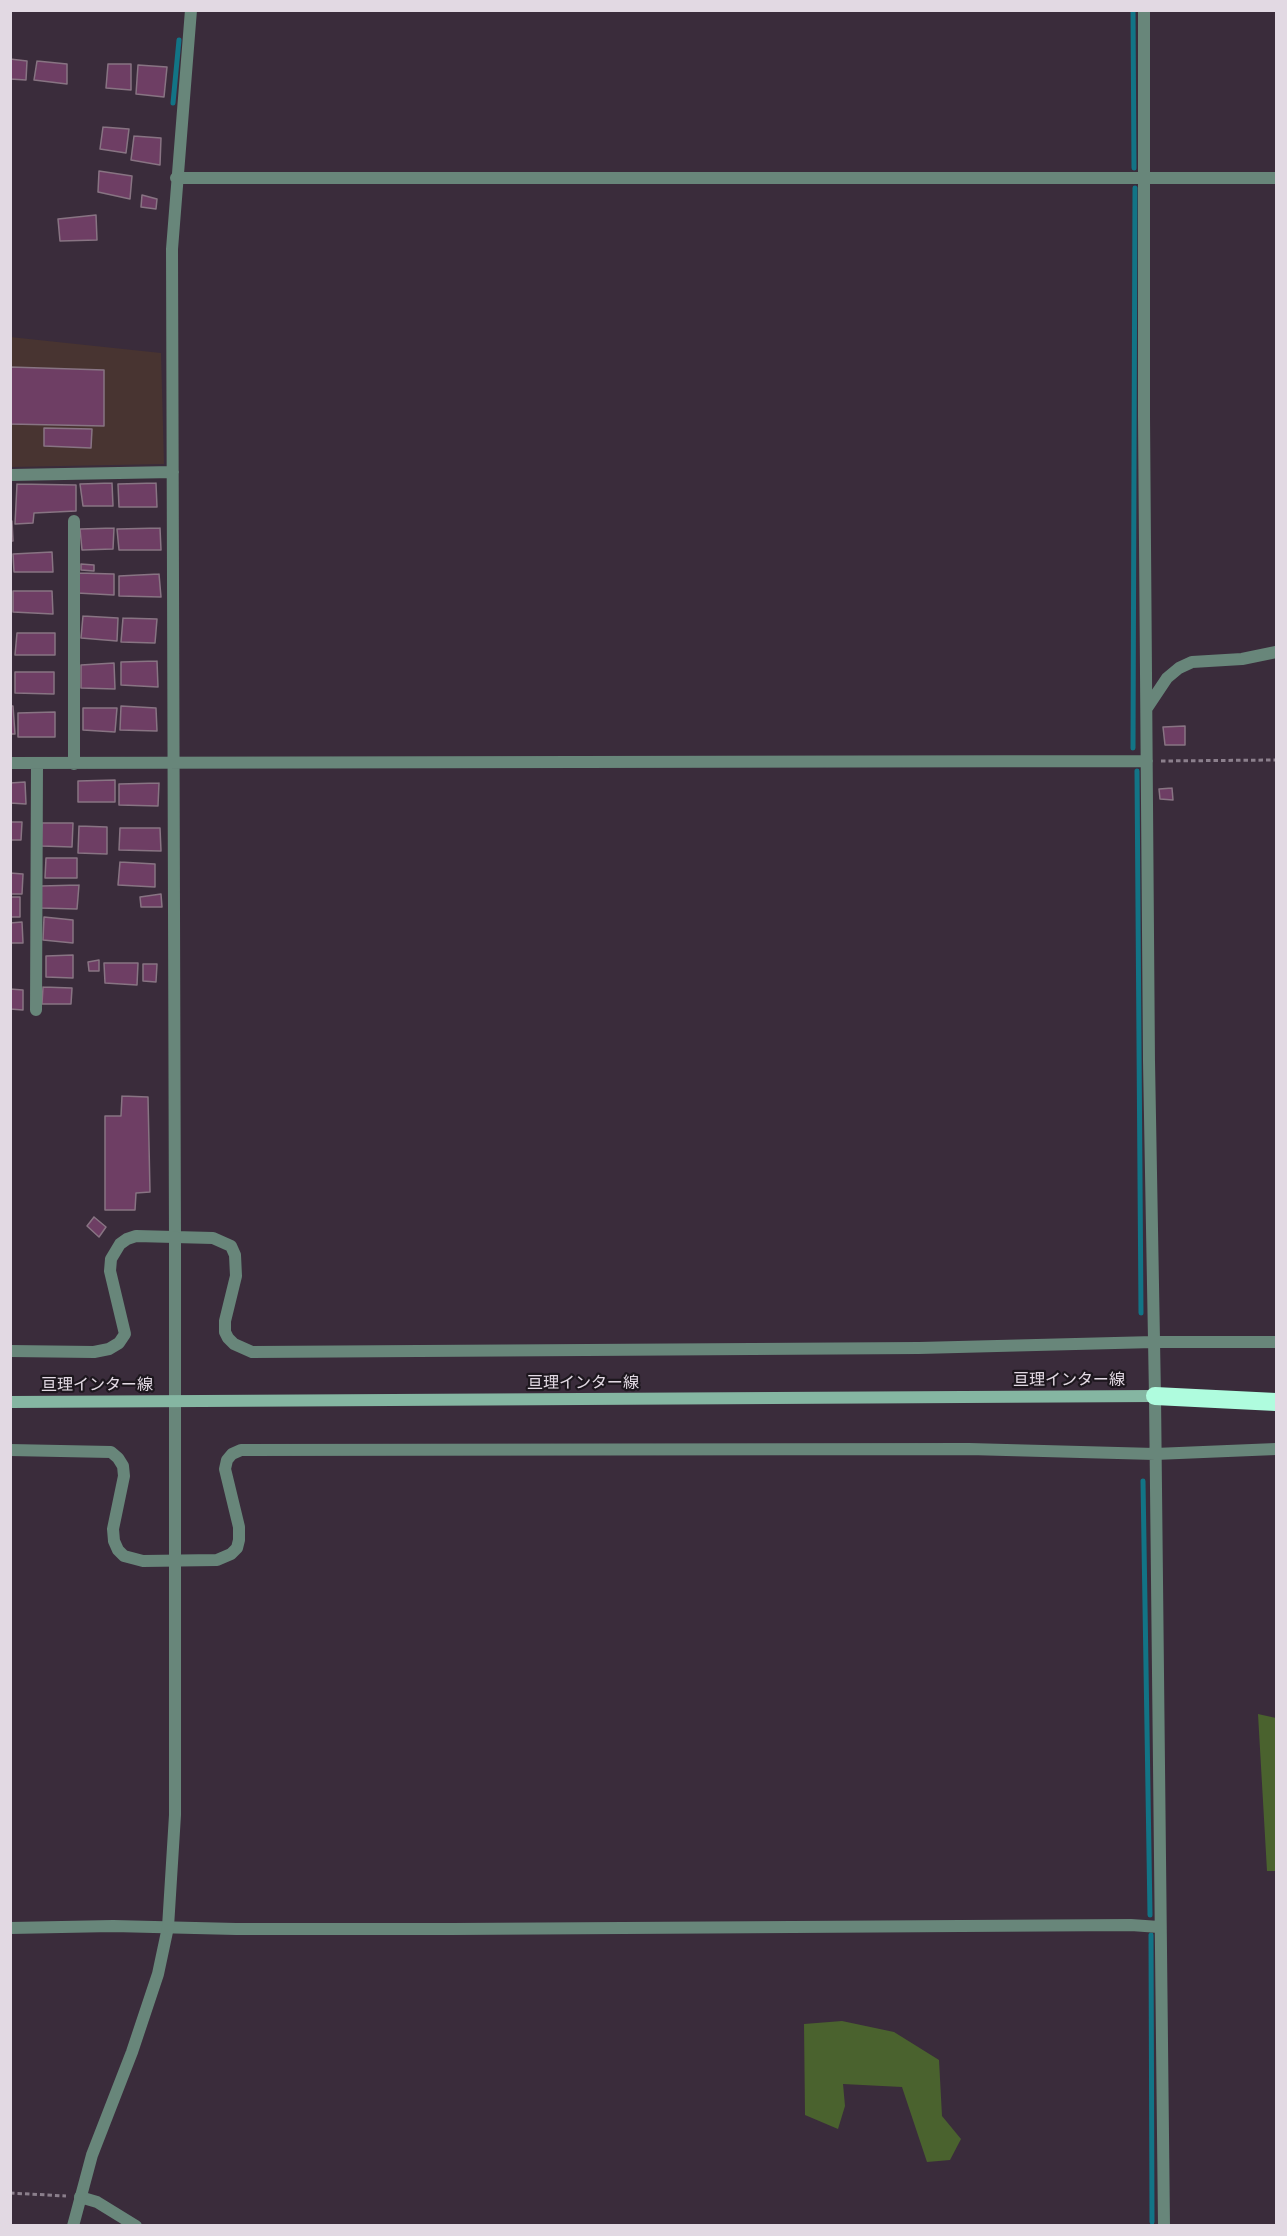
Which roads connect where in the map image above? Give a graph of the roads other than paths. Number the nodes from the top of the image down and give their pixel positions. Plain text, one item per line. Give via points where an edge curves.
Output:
1 (191, 10) edge
2 (1144, 10) edge
3 (176, 178) junction
4 (1144, 178) junction
5 (1276, 178) edge
6 (173, 472) junction
7 (10, 475) edge
8 (74, 521) dead end
9 (1276, 652) edge
10 (1147, 708) junction
11 (1147, 761) junction
12 (10, 764) edge
13 (37, 764) junction
14 (74, 764) junction
15 (172, 764) junction
16 (36, 1010) dead end
17 (175, 1237) junction
18 (1154, 1342) junction
19 (1276, 1342) edge
20 (10, 1351) edge
21 (1276, 1391) edge
22 (1155, 1396) junction
23 (174, 1401) junction
24 (10, 1402) edge
25 (1276, 1402) edge
26 (1276, 1449) edge
27 (10, 1450) edge
28 (1155, 1454) junction
29 (175, 1561) junction
30 (168, 1927) junction
31 (1159, 1927) junction
32 (10, 1928) edge
33 (80, 2197) junction
34 (72, 2226) edge
35 (136, 2226) edge
36 (1164, 2226) edge

1 - 3 street
2 - 4 street
3 - 4 street
3 - 6 street via 172,249
4 - 5 street
4 - 10 street
6 - 7 street
6 - 15 street
8 - 14 street
9 - 10 street via 1192,662 1167,678
10 - 11 street
11 - 15 street
11 - 18 street
12 - 13 street
13 - 14 street
13 - 16 street
14 - 15 street
15 - 17 street
17 - 18 street via 213,1238 231,1246 236,1276 225,1332 234,1344 252,1352 919,1348
17 - 20 street via 136,1236 115,1251 111,1271 125,1334 119,1343 94,1352
17 - 23 street
18 - 19 street
18 - 22 street
21 - 22 highway
22 - 23 main road, 亘理インター線
22 - 25 highway
22 - 28 street
23 - 24 main road, 亘理インター線
23 - 29 street
26 - 28 street
27 - 29 street via 111,1452 123,1466 124,1476 113,1529 118,1550 143,1562
28 - 29 street via 958,1449 241,1450 232,1454 225,1469 239,1527 237,1548 217,1560
28 - 31 street
29 - 30 street via 176,1815
30 - 31 street
30 - 32 street
30 - 33 street via 158,1974
31 - 36 street
33 - 34 street
33 - 35 street via 97,2202

